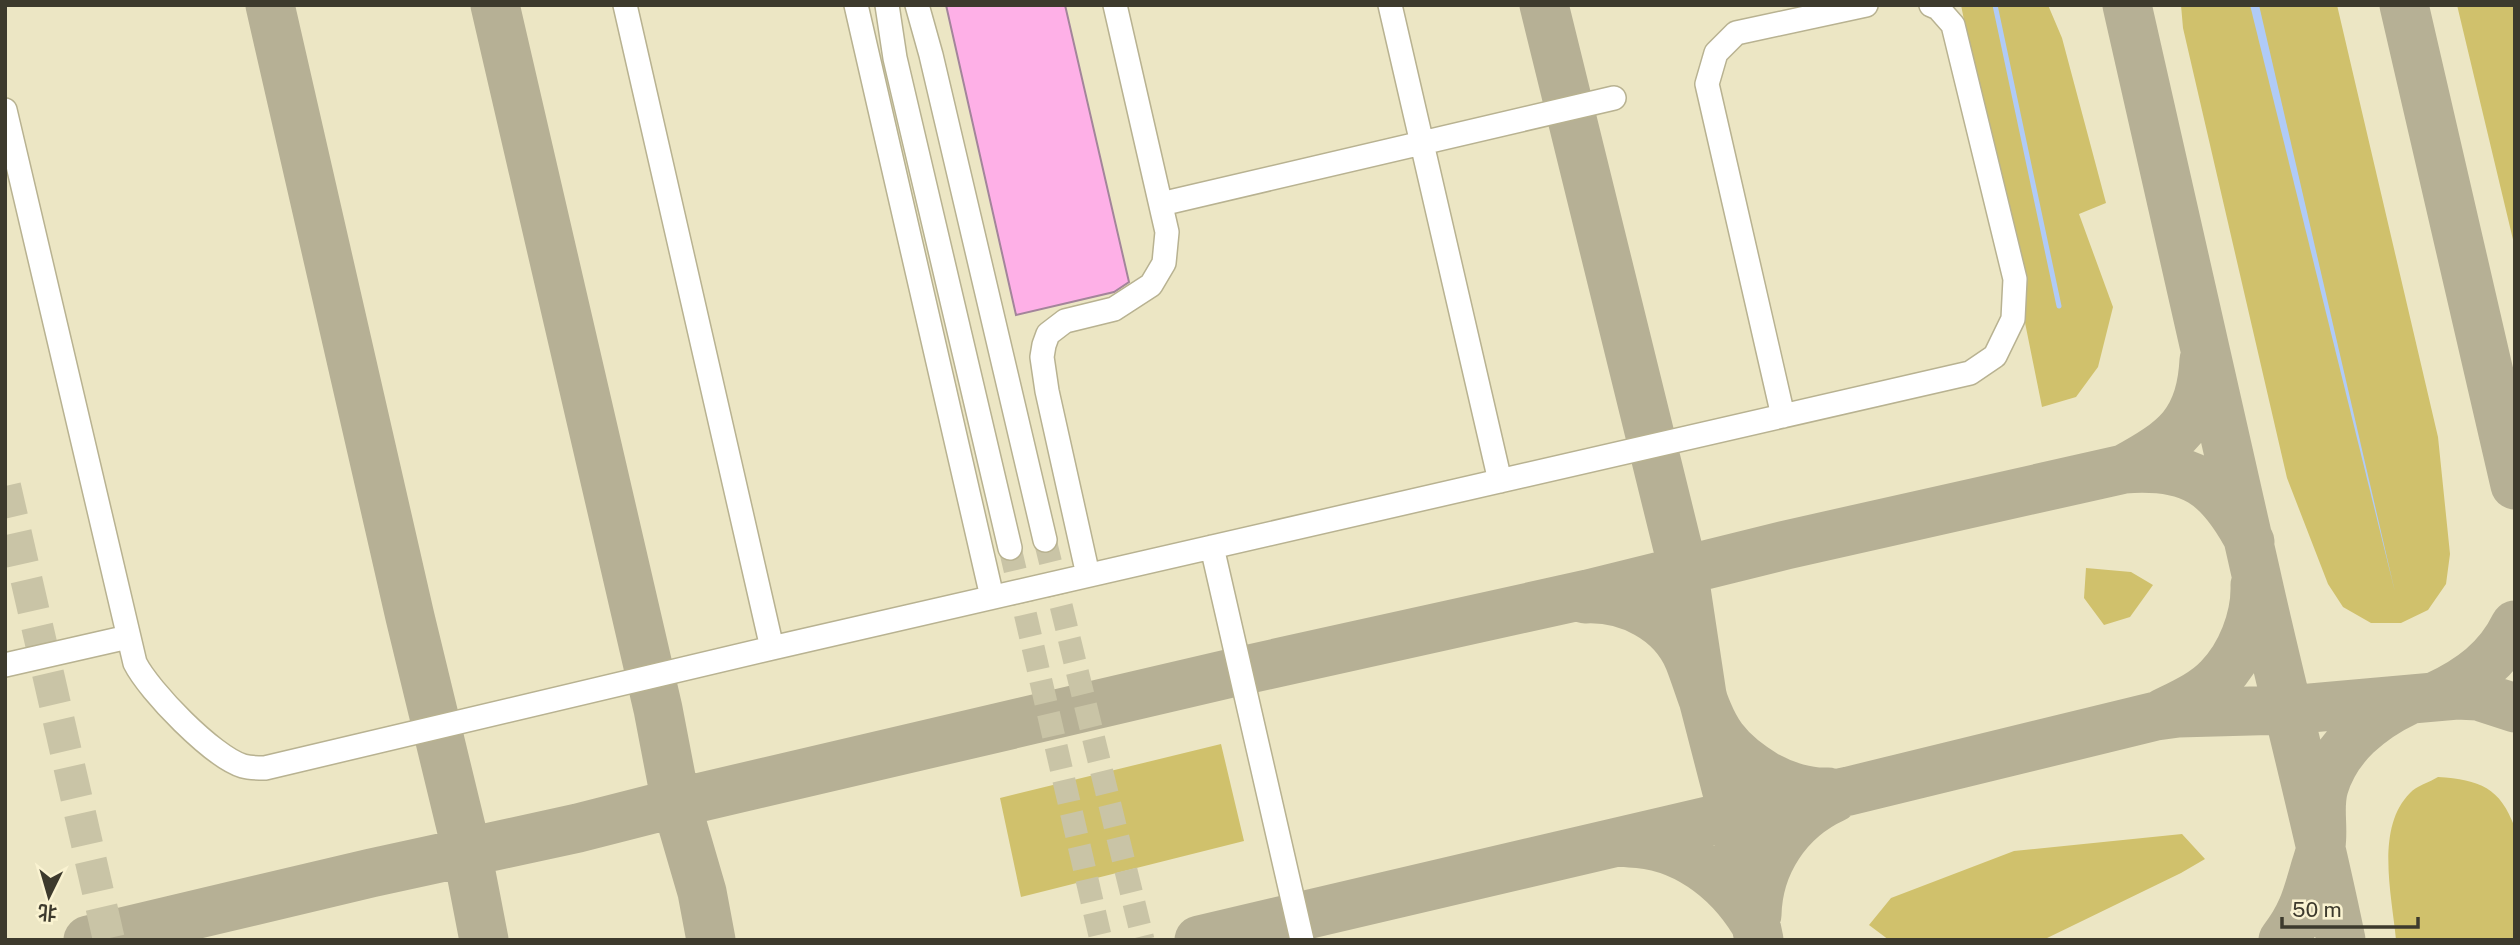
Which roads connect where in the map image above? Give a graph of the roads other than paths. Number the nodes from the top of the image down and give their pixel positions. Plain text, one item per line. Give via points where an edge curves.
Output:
1 (625, 5) edge
2 (856, 5) edge
3 (887, 5) edge
4 (917, 5) edge
5 (1115, 5) edge
6 (1390, 5) edge
7 (1867, 5) edge
8 (1931, 5) edge
9 (1615, 98) dead end
10 (5, 110) edge
11 (1422, 143) junction
12 (1161, 204) junction
13 (1783, 416) junction
14 (1500, 481) junction
15 (1045, 540) tunnel mouth
16 (1212, 547) junction
17 (1010, 548) tunnel mouth
18 (1088, 575) junction
19 (992, 597) junction
20 (128, 637) junction
21 (772, 648) junction
22 (5, 665) edge
23 (1302, 940) edge

1 - 21 lane
2 - 19 lane
3 - 17 lane via 895,58
4 - 15 lane
5 - 12 lane
6 - 11 lane
7 - 13 lane via 1736,33 1716,53 1707,84
8 - 13 lane via 1953,25 2014,279 2013,319 1995,356 1970,373
9 - 11 lane
10 - 20 lane
11 - 12 lane
11 - 14 lane
12 - 18 lane via 1166,249 1152,285 1114,309 1065,321 1048,334 1044,345 1050,402
13 - 14 lane
14 - 16 lane
16 - 18 lane
16 - 23 lane
18 - 19 lane
19 - 21 lane
20 - 21 lane via 135,663 148,685 209,746 244,767 265,768
20 - 22 lane

